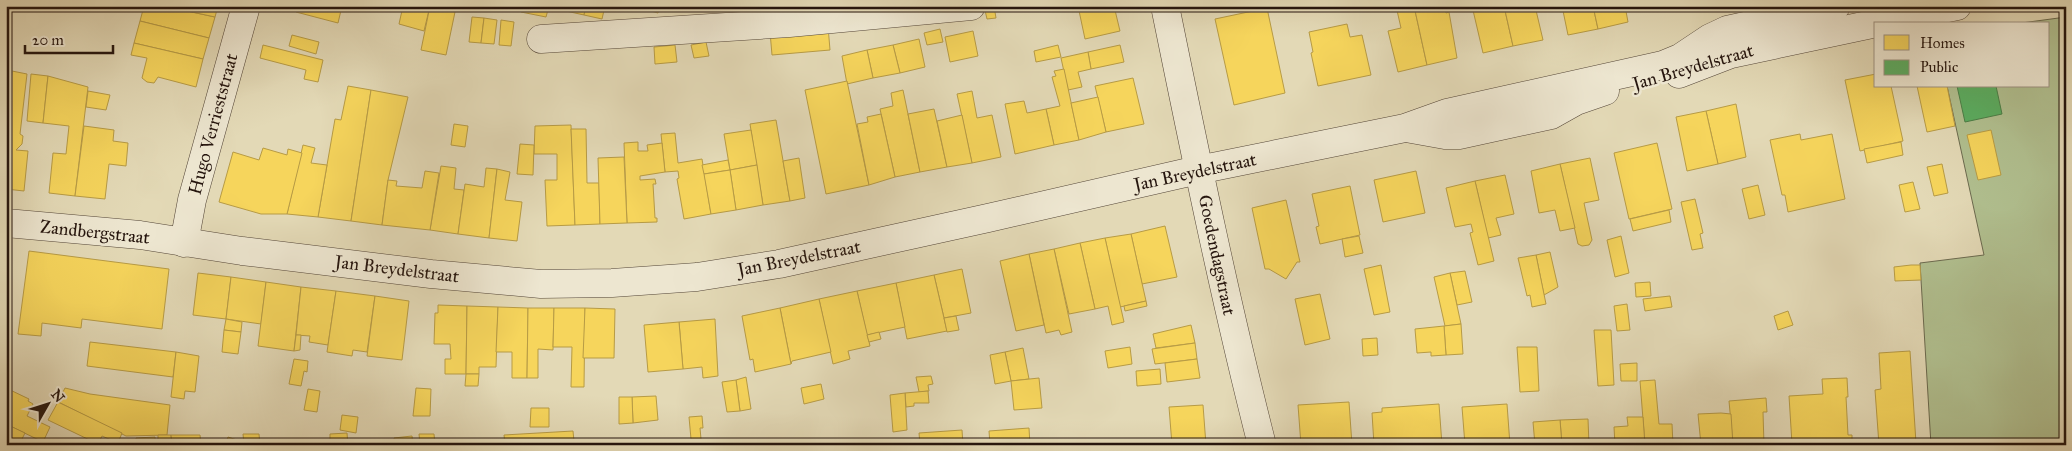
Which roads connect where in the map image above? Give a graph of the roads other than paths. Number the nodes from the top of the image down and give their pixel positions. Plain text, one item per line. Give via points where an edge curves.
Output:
1 (246, 6) edge
2 (971, 6) edge
3 (1164, 6) edge
4 (1836, 6) edge
5 (1957, 6) edge
6 (805, 14) edge
7 (1881, 22) edge
8 (1874, 24) edge
9 (541, 39) dead end
10 (1405, 128) junction
11 (1198, 170) junction
12 (6, 223) edge
13 (184, 243) junction
14 (1262, 445) edge

1 - 13 street, Hugo Verrieststraat via 192,200
2 - 6 street
3 - 11 street, Goedendagstraat
4 - 10 street, Jan Breydelstraat via 1727,30 1680,58 1663,64 1448,113
5 - 7 street, Jan Breydelstraat
6 - 9 street
8 - 10 street, Jan Breydelstraat via 1730,54 1674,76 1576,101 1551,115 1459,135
10 - 11 street, Jan Breydelstraat
11 - 13 street, Jan Breydelstraat via 778,264 698,277 541,284 431,274
11 - 14 street, Goedendagstraat
12 - 13 street, Zandbergstraat via 140,235

